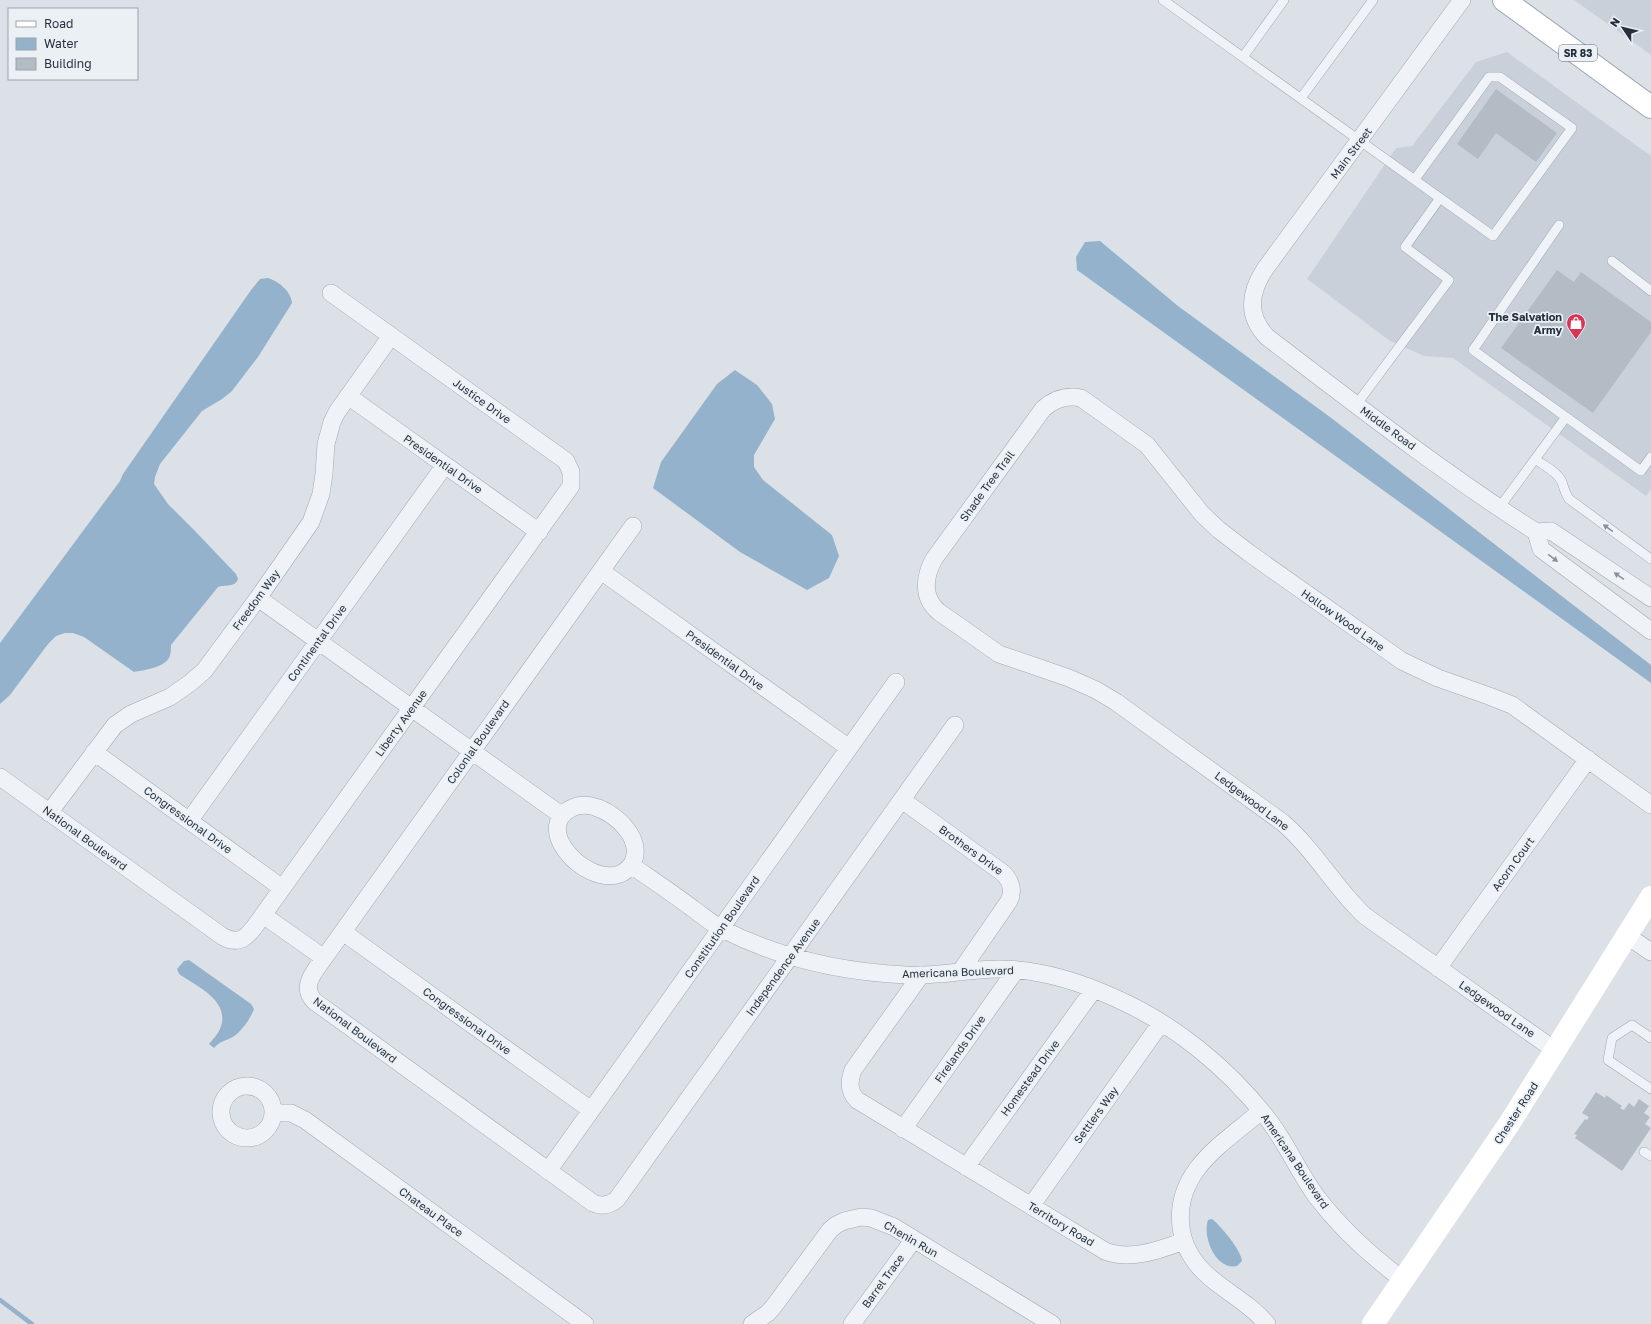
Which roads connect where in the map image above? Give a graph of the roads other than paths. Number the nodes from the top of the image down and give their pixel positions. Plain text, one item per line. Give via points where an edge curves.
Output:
1 (1163, 0) edge
2 (1284, 0) edge
3 (1373, 0) edge
4 (1462, 0) edge
5 (1504, 0) edge
6 (1243, 57) junction
7 (1302, 98) junction
8 (1651, 107) edge
9 (1360, 140) junction
10 (1414, 179) junction
11 (1440, 198) junction
12 (1559, 225) dead end
13 (1612, 261) dead end
14 (1651, 291) edge
15 (331, 293) dead end
16 (1253, 311) joint
17 (391, 336) junction
18 (348, 396) junction
19 (1065, 397) joint
20 (1356, 405) junction
21 (1566, 417) junction
22 (1651, 457) edge
23 (1535, 459) junction
24 (445, 465) junction
25 (1499, 508) junction
26 (632, 526) dead end
27 (539, 532) junction
28 (1536, 532) junction
29 (1650, 555) edge
30 (601, 571) junction
31 (926, 589) joint
32 (258, 598) junction
33 (1651, 598) edge
34 (1651, 630) edge
35 (318, 641) junction
36 (896, 682) dead end
37 (412, 708) junction
38 (956, 725) dead end
39 (849, 748) junction
40 (472, 751) junction
41 (94, 752) junction
42 (1588, 759) junction
43 (0, 778) edge
44 (902, 800) junction
45 (1651, 805) edge
46 (49, 813) junction
47 (561, 815) junction
48 (189, 821) junction
49 (631, 864) junction
50 (282, 888) junction
51 (1651, 897) edge
52 (263, 915) junction
53 (721, 928) junction
54 (343, 932) junction
55 (1626, 935) junction
56 (1651, 952) edge
57 (791, 957) junction
58 (324, 958) junction
59 (1438, 968) junction
60 (1016, 970) junction
61 (960, 972) junction
62 (921, 975) junction
63 (1094, 989) junction
64 (1161, 1023) junction
65 (1651, 1038) edge
66 (1556, 1051) junction
67 (1651, 1089) edge
68 (591, 1110) junction
69 (1261, 1111) junction
70 (273, 1113) dead end
71 (904, 1129) junction
72 (966, 1167) junction
73 (548, 1171) junction
74 (607, 1205) joint
75 (1031, 1206) junction
76 (914, 1239) junction
77 (1184, 1241) junction
78 (1403, 1280) junction
79 (585, 1324) edge
80 (752, 1324) edge
81 (852, 1324) edge
82 (1052, 1324) edge
83 (1267, 1324) edge
84 (1373, 1324) edge

1 - 6 lane
2 - 6 lane
3 - 7 lane
4 - 9 street, Main Street
5 - 8 street, SR 83
6 - 7 lane
7 - 9 lane
9 - 10 lane
9 - 16 street, Main Street via 1256,282
10 - 11 lane
10 - 11 lane via 1489,77 1500,77 1572,128 1493,236
11 - 20 lane via 1404,247 1449,280
12 - 21 lane via 1473,350
13 - 14 lane
15 - 17 street, Justice Drive
16 - 20 street, Middle Road via 1260,329 1267,337
17 - 18 street, Freedom Way
17 - 27 street, Justice Drive via 568,464 572,476 571,486
18 - 24 street, Presidential Drive
18 - 32 street, Freedom Way via 329,428 322,489 311,522
19 - 31 street, Shade Tree Trail via 1043,409 943,547 929,569
19 - 42 street, Hollow Wood Lane via 1085,400 1143,441 1196,507 1219,530 1388,652 1425,673 1512,705
20 - 25 street, Middle Road
21 - 22 lane via 1641,471
21 - 23 lane
23 - 25 lane
29 -> 23 lane via 1569,499 1557,475
24 - 27 street, Presidential Drive
24 - 35 street, Continental Drive
25 - 28 street, Middle Road
26 - 30 street, Colonial Boulevard
27 - 37 street, Liberty Avenue
33 -> 28 street, Middle Road via 1551,531
28 -> 34 street via 1541,549
30 - 39 street, Presidential Drive
30 - 40 street, Colonial Boulevard
31 - 59 street, Ledgewood Lane via 929,600 936,609 991,649 1069,678 1106,696 1265,808 1302,840 1359,911
32 - 35 street
32 - 41 street, Freedom Way via 204,671 170,697 124,718
35 - 37 street
35 - 48 street, Continental Drive
36 - 39 street, Constitution Boulevard
37 - 40 street
37 - 50 street, Liberty Avenue
38 - 44 street, Independence Avenue
39 - 53 street, Constitution Boulevard
40 - 47 street
40 - 54 street, Colonial Boulevard
41 - 46 street, Freedom Way
41 - 48 street, Congressional Drive
42 - 45 street, Hollow Wood Lane
42 - 59 street, Acorn Court
43 - 46 street, National Boulevard
44 - 57 street, Independence Avenue
44 - 61 street, Brothers Drive via 1003,873 1011,884 1009,901
46 - 52 street, National Boulevard via 227,939 244,938
47 - 49 street via 577,806 590,806 614,817 625,827 633,840 635,853
47 - 49 street via 558,829 561,844 569,856 583,866 597,873 614,875 625,871
48 - 50 street, Congressional Drive
49 - 53 street, Americana Boulevard
50 - 52 street, Liberty Avenue
51 - 55 street, Chester Road
52 - 58 street
53 - 57 street, Americana Boulevard
53 - 68 street, Constitution Boulevard
54 - 58 street, Colonial Boulevard
54 - 68 street, Congressional Drive
55 - 56 street
55 - 66 street, Chester Road
57 - 62 street, Americana Boulevard via 846,969
57 - 74 street, Independence Avenue via 617,1199
58 - 73 street, National Boulevard via 308,984 308,992 314,1001
59 - 66 street, Ledgewood Lane
60 - 61 street, Americana Boulevard
60 - 63 street, Americana Boulevard via 1050,974
60 - 71 street, Firelands Drive
61 - 62 street, Americana Boulevard
62 - 71 street, Territory Road via 853,1070 850,1080 850,1089 860,1103
63 - 64 street, Americana Boulevard via 1136,1008
63 - 72 street, Homestead Drive
64 - 69 street, Americana Boulevard via 1208,1057
64 - 75 street, Settlers Way
65 - 67 lane via 1632,1025 1612,1038 1608,1060
66 - 78 street, Chester Road
68 - 73 street, Constitution Boulevard
69 - 77 street via 1211,1153 1192,1174 1181,1201 1180,1222
69 - 78 street, Americana Boulevard via 1280,1135 1310,1187 1326,1208 1362,1247
70 - 79 street, Chateau Place via 291,1113 305,1120
71 - 72 street, Territory Road
72 - 75 street, Territory Road
73 - 74 street, National Boulevard via 593,1203
75 - 77 street, Territory Road via 1101,1249 1115,1254 1138,1254
76 - 80 street, Chenin Run via 894,1227 871,1218 861,1217 844,1221 830,1230 768,1313
76 - 81 street, Barrel Trace
76 - 82 street, Chenin Run
77 - 83 street via 1204,1273 1258,1314
78 - 84 street, Chester Road

